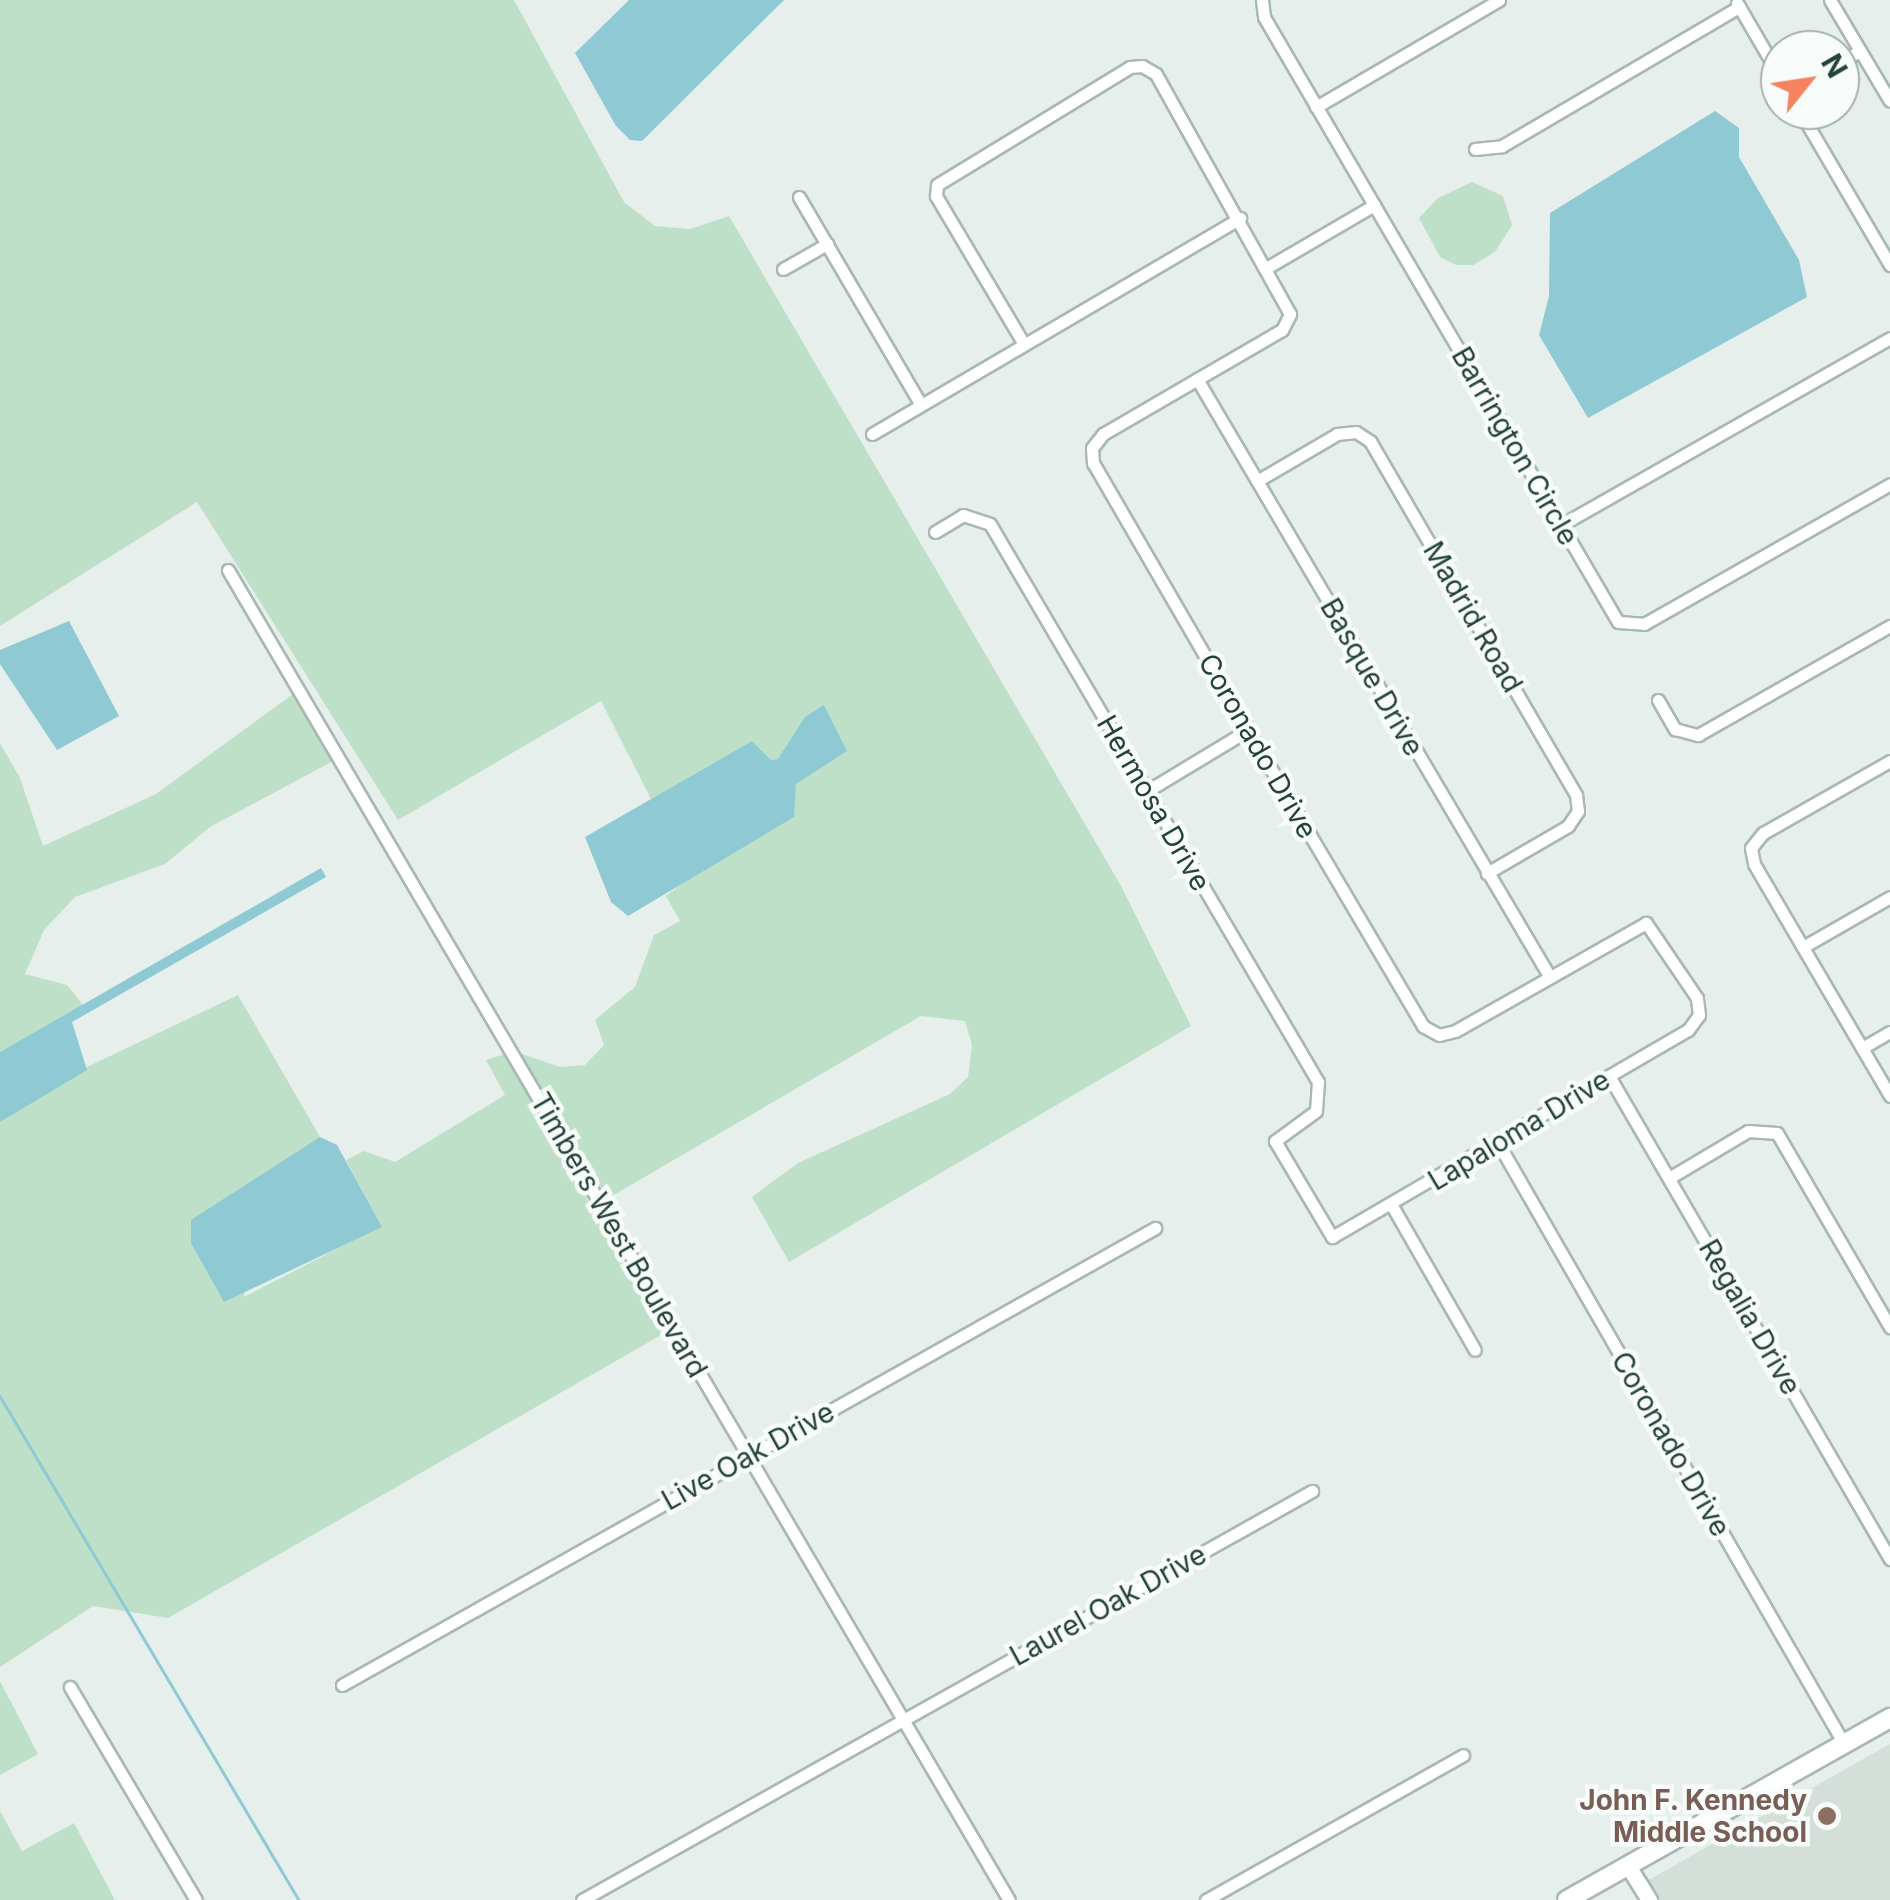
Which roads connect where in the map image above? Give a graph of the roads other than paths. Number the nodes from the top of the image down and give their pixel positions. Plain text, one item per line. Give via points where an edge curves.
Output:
1 (1262, 0) edge
2 (1499, 0) edge
3 (1830, 0) edge
4 (1737, 3) edge
5 (1848, 30) edge
6 (1760, 43) edge
7 (1860, 50) edge
8 (1890, 101) edge
9 (1316, 107) junction
10 (1811, 130) edge
11 (1475, 149) dead end
12 (800, 197) dead end
13 (1374, 205) junction
14 (1240, 218) junction
15 (827, 244) junction
16 (1890, 265) edge
17 (1268, 267) junction
18 (784, 269) dead end
19 (1890, 338) edge
20 (1024, 344) junction
21 (1197, 379) junction
22 (921, 405) junction
23 (872, 434) dead end
24 (1256, 481) junction
25 (1890, 484) edge
26 (1561, 525) junction
27 (935, 532) dead end
28 (228, 570) dead end
29 (1890, 627) edge
30 (1658, 700) dead end
31 (1248, 730) junction
32 (1890, 761) edge
33 (1147, 790) junction
34 (1487, 873) junction
35 (1890, 897) edge
36 (1802, 947) junction
37 (1548, 974) junction
38 (1890, 1032) edge
39 (1862, 1048) junction
40 (1609, 1076) junction
41 (1890, 1096) edge
42 (1498, 1144) junction
43 (1668, 1178) junction
44 (1391, 1204) junction
45 (1155, 1228) dead end
46 (1332, 1236) joint
47 (1890, 1327) edge
48 (1474, 1350) dead end
49 (748, 1456) junction
50 (1312, 1491) dead end
51 (1890, 1559) edge
52 (342, 1685) dead end
53 (70, 1687) dead end
54 (1890, 1718) edge
55 (905, 1720) junction
56 (1844, 1744) junction
57 (1463, 1756) dead end
58 (1628, 1866) junction
59 (196, 1900) edge
60 (582, 1900) edge
61 (1009, 1900) edge
62 (1206, 1900) edge
63 (1567, 1900) edge
64 (1649, 1900) edge

1 - 9 street, Barrington Circle via 1264,17
2 - 9 street
3 - 5 street
4 - 6 street
4 - 11 street via 1502,146
7 - 8 street
9 - 13 street, Barrington Circle
10 - 16 street
12 - 15 street
13 - 17 street
13 - 26 street, Barrington Circle
14 - 17 street
14 - 20 street
14 - 20 street via 1156,74 1142,66 1114,76 937,184 936,196
15 - 18 street
15 - 22 street
17 - 21 street via 1290,314 1282,330
19 - 26 street
20 - 22 street
21 - 24 street, Basque Drive
21 - 31 street, Coronado Drive via 1103,434 1092,448 1093,463
22 - 23 street
24 - 34 street, Basque Drive
24 - 34 street, Madrid Road via 1337,434 1356,432 1370,441 1576,795 1578,811 1568,826
25 - 26 street, Barrington Circle via 1631,626 1618,622
27 - 33 street, Hermosa Drive via 963,515 990,524
28 - 49 street, Timbers West Boulevard
29 - 30 street via 1698,736 1675,728
31 - 33 street
31 - 37 street, Coronado Drive via 1423,1026 1439,1035
32 - 36 street via 1762,833 1751,848
33 - 46 street, Hermosa Drive via 1318,1082 1316,1111 1282,1130 1278,1152
34 - 37 street, Basque Drive
35 - 36 street
36 - 39 street
37 - 40 street, Lapaloma Drive via 1646,923 1658,931 1697,998 1699,1015 1688,1030
38 - 39 street
39 - 41 street
40 - 42 street, Lapaloma Drive
40 - 43 street, Regalia Drive
42 - 44 street, Lapaloma Drive
42 - 56 street, Coronado Drive
43 - 47 street via 1762,1128 1777,1134
43 - 51 street, Regalia Drive
44 - 46 street, Lapaloma Drive
44 - 48 street
45 - 49 street, Live Oak Drive
49 - 52 street, Live Oak Drive
49 - 55 street, Timbers West Boulevard
50 - 55 street, Laurel Oak Drive
53 - 59 street
54 - 56 main road
55 - 60 street, Laurel Oak Drive
55 - 61 street, Timbers West Boulevard
56 - 58 main road
57 - 62 street
58 - 63 main road
58 - 64 street

